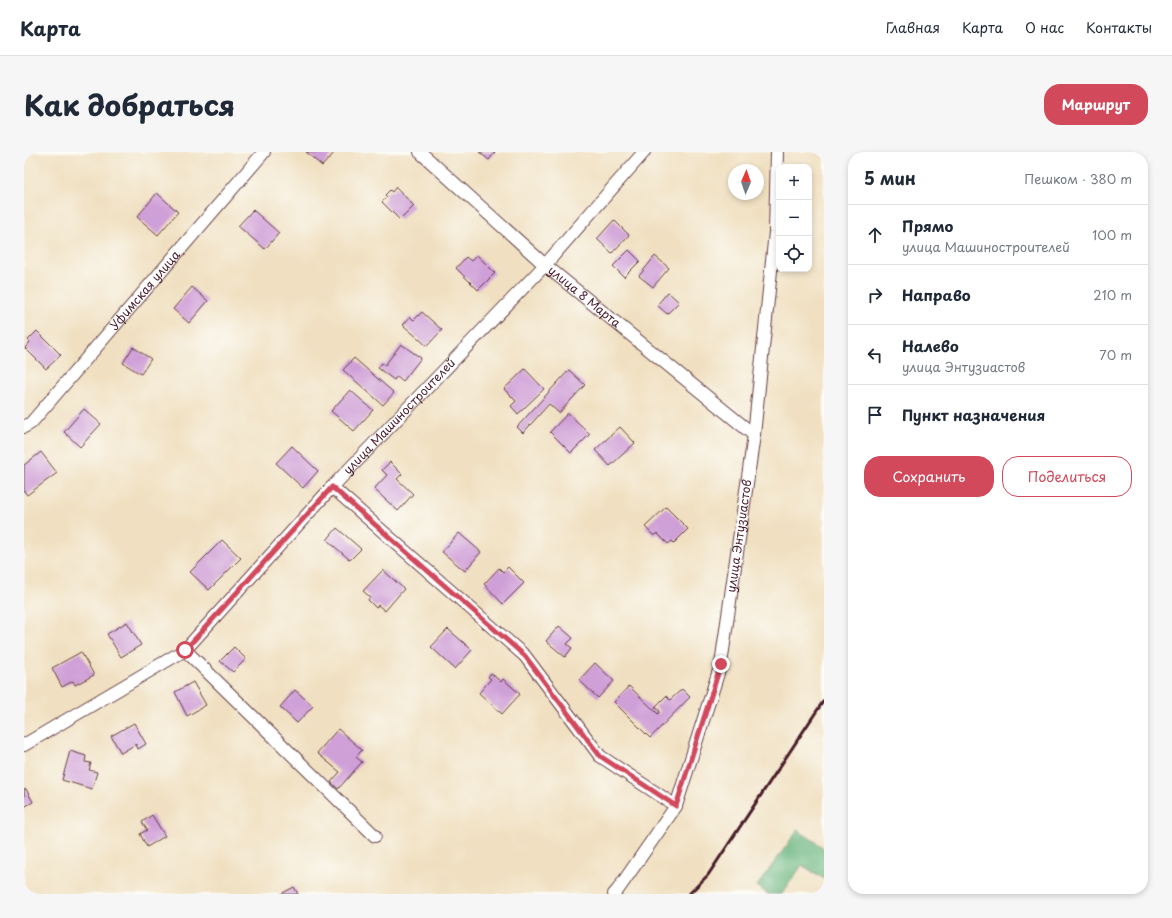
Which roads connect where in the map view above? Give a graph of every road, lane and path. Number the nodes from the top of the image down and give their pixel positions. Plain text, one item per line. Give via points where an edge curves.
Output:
1 (264, 152) edge
2 (420, 152) edge
3 (644, 152) edge
4 (777, 152) edge
5 (545, 265) junction
6 (24, 427) edge
7 (754, 435) junction
8 (332, 487) junction
9 (185, 650) junction
10 (24, 745) edge
11 (676, 806) junction
12 (375, 836) dead end
13 (614, 894) edge

1 - 6 street, Уфимская улица via 31,423
2 - 5 street, улица 8 Марта
3 - 5 street, улица Машиностроителей
4 - 7 street, улица Энтузиастов via 775,232
5 - 7 street, улица 8 Марта
5 - 8 street, улица Машиностроителей
7 - 11 street, улица Энтузиастов via 721,664
8 - 9 street, улица Машиностроителей
8 - 11 street via 525,656 600,756
9 - 10 street, улица Машиностроителей
9 - 12 street
11 - 13 street, улица Энтузиастов

